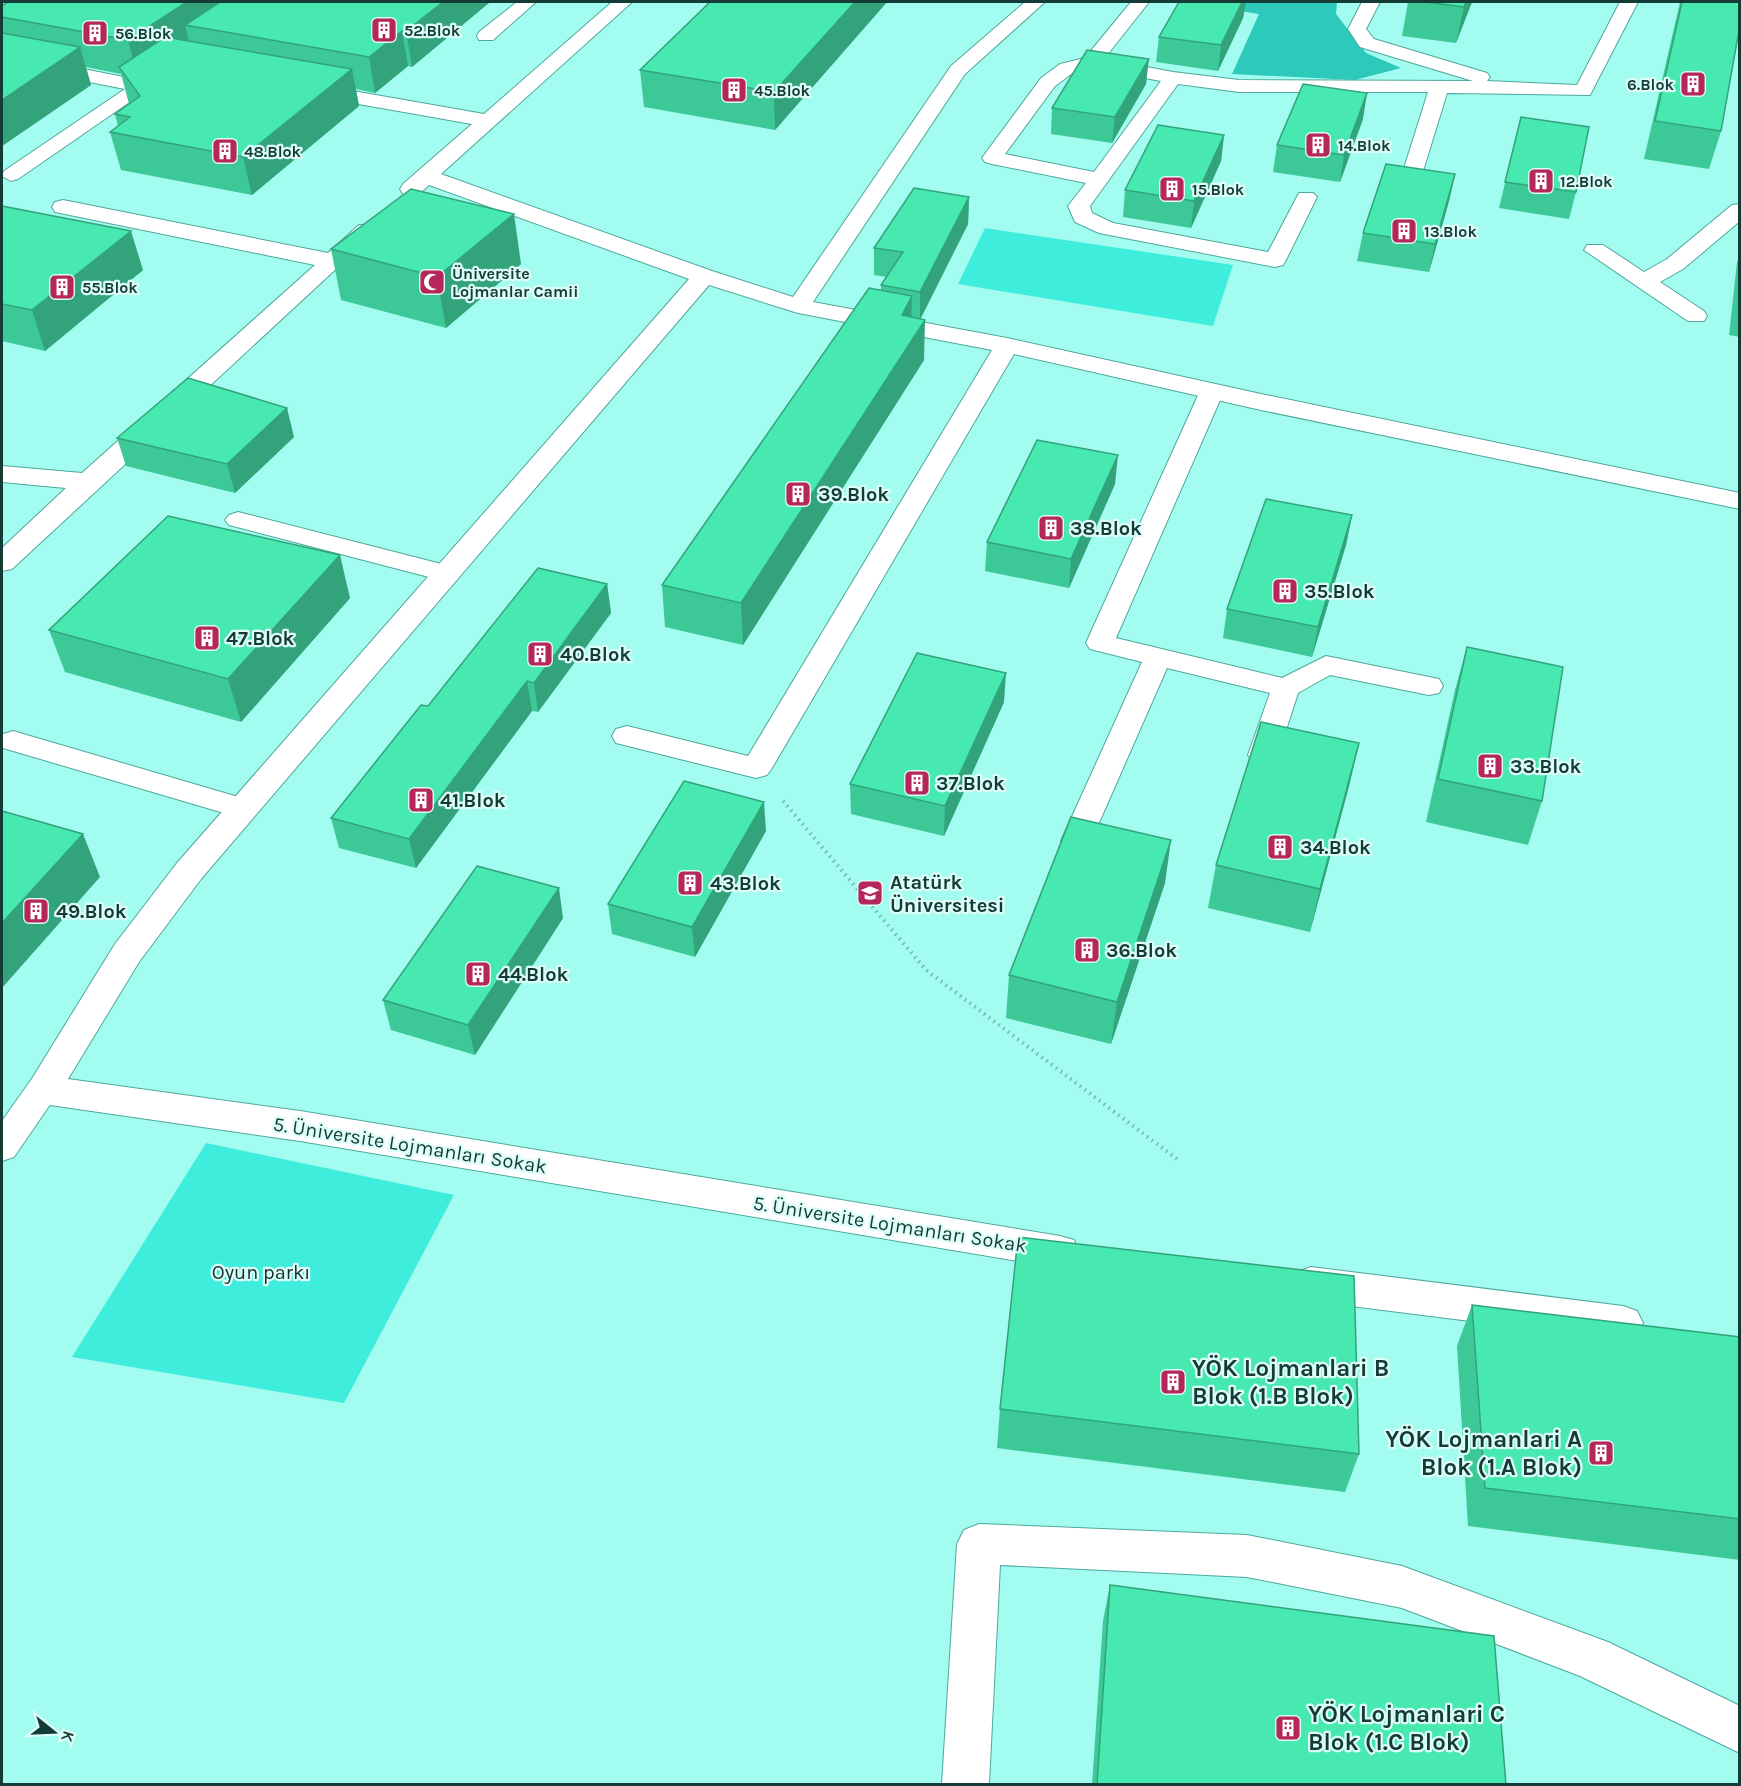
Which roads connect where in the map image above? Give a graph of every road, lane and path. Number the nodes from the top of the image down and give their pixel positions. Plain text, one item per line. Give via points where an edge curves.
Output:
1 (527, 2) edge
2 (616, 2) edge
3 (1036, 2) edge
4 (1140, 2) edge
5 (1371, 2) edge
6 (1629, 2) edge
7 (486, 36) dead end
8 (2, 59) edge
9 (1092, 62) junction
10 (179, 64) edge
11 (1173, 78) junction
12 (142, 86) junction
13 (289, 86) edge
14 (1439, 87) junction
15 (1492, 87) junction
16 (488, 121) junction
17 (11, 175) dead end
18 (425, 176) junction
19 (1099, 179) junction
20 (1410, 181) edge
21 (1306, 197) dead end
22 (63, 207) dead end
23 (1740, 210) edge
24 (1595, 250) dead end
25 (332, 261) junction
26 (704, 276) junction
27 (1644, 282) junction
28 (798, 306) junction
29 (1696, 316) dead end
30 (1007, 345) junction
31 (1212, 391) junction
32 (2, 474) edge
33 (88, 482) junction
34 (1740, 501) edge
35 (238, 520) dead end
36 (2, 563) edge
37 (448, 574) junction
38 (1158, 657) junction
39 (1429, 686) dead end
40 (1286, 688) junction
41 (627, 736) dead end
42 (13, 741) dead end
43 (1263, 755) edge
44 (756, 768) junction
45 (241, 808) junction
46 (1076, 841) edge
47 (43, 1090) junction
48 (2, 1147) edge
49 (1177, 1159) dead end
50 (1092, 1256) edge
51 (1280, 1280) edge
52 (1657, 1328) edge
53 (1740, 1730) edge
54 (965, 1785) edge

1 - 7 lane
2 - 16 street
3 - 28 street via 958,70
4 - 9 lane
5 - 15 lane via 1357,29 1367,44 1470,72
6 - 15 lane via 1583,91
8 - 12 lane
9 - 11 lane
9 - 19 lane via 1067,68 1048,82 992,158
10 - 12 lane
11 - 14 lane via 1239,86
11 - 19 lane
12 - 17 lane
13 - 16 street
14 - 15 lane
14 - 20 lane
16 - 18 street
18 - 25 street
18 - 26 street
19 - 21 lane via 1078,207 1088,222 1275,260
22 - 25 street
23 - 27 lane via 1675,264
24 - 27 lane
25 - 33 street
26 - 28 street
26 - 37 street
27 - 29 lane
28 - 30 street
30 - 31 street
30 - 44 street
31 - 34 street
31 - 38 lane via 1101,643
32 - 33 street
33 - 36 street
35 - 37 lane
37 - 45 street
38 - 40 lane
38 - 46 lane
39 - 40 lane via 1326,664
40 - 43 lane
41 - 44 street
42 - 45 lane
44 - 49 path via 926,970
45 - 47 street via 127,952
47 - 48 lane
47 - 50 street, 5. Üniversite Lojmanları Sokak via 300,1126
51 - 52 street
53 - 54 street via 1592,1658 1402,1587 1247,1556 979,1544

